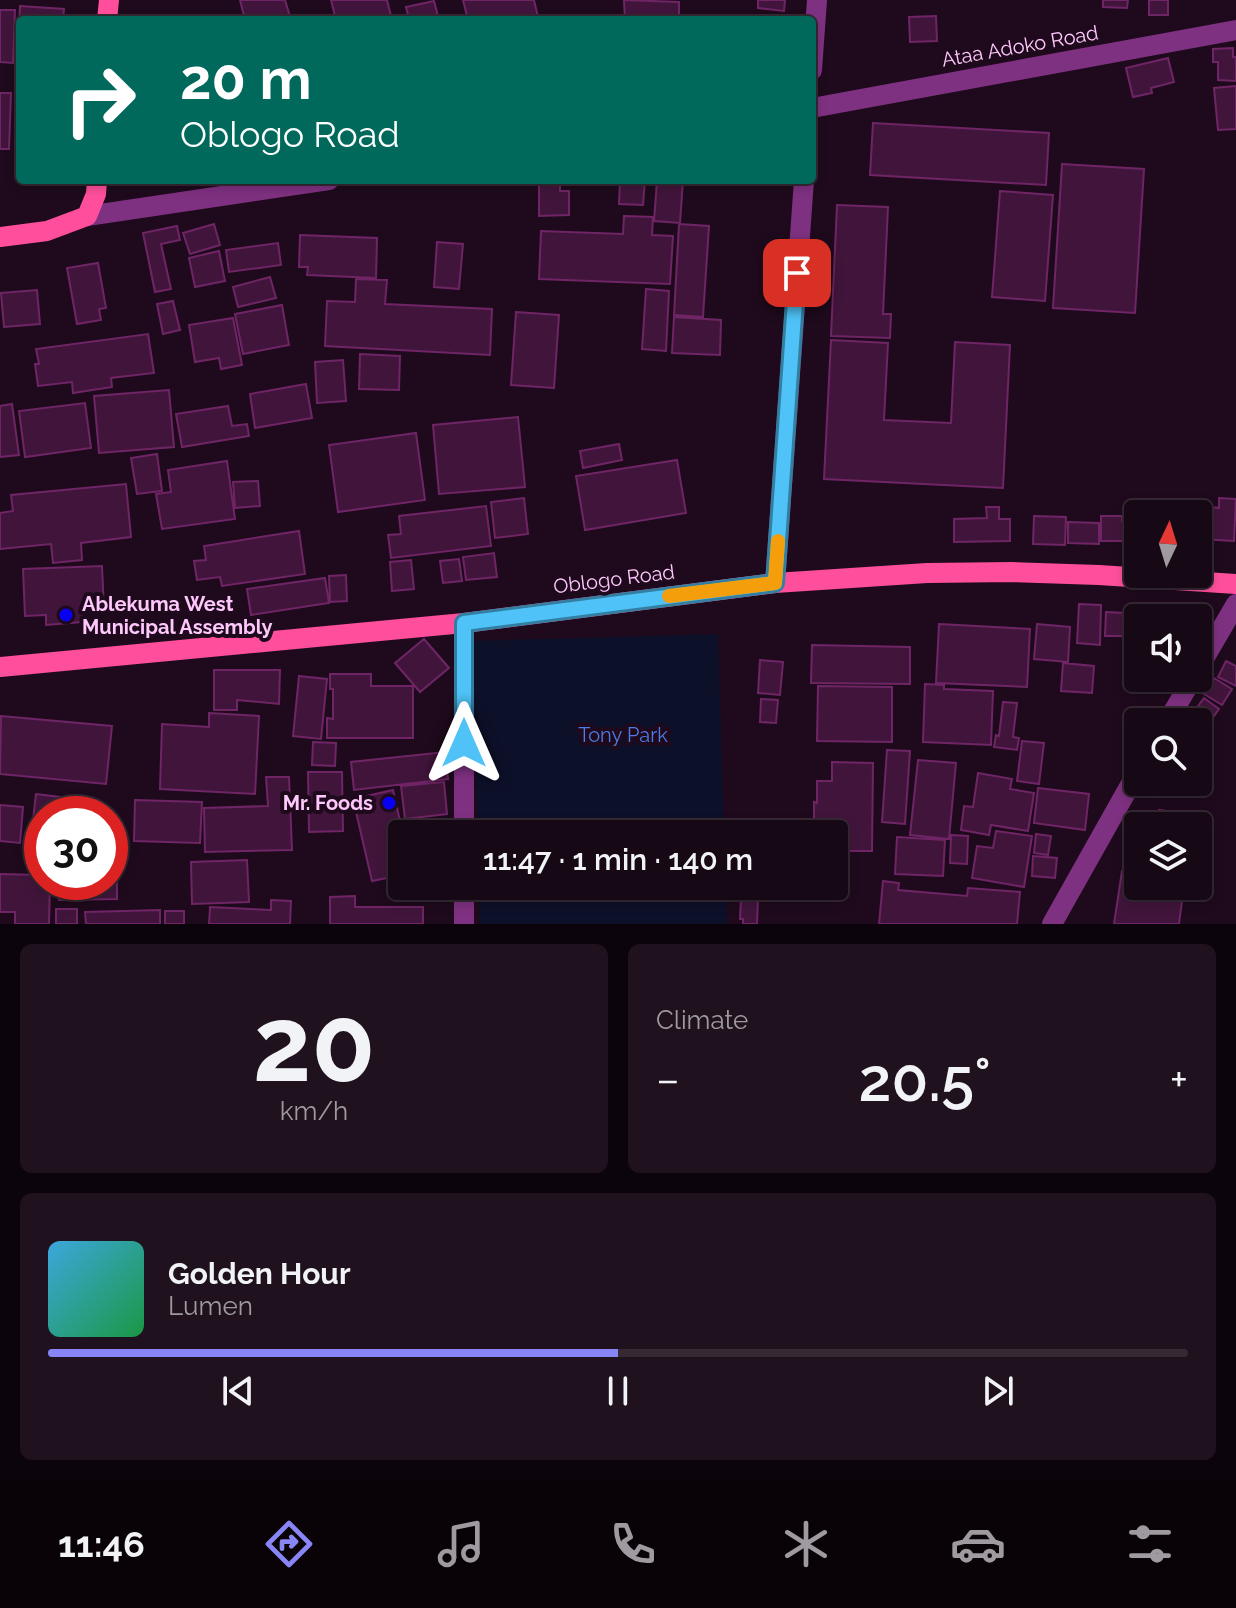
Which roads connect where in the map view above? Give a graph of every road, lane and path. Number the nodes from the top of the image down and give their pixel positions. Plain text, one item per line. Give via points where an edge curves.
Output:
1 (1236, 30) edge
2 (816, 107) edge
3 (97, 184) edge
4 (302, 184) edge
5 (804, 184) edge
6 (87, 216) junction
7 (0, 237) edge
8 (775, 583) junction
9 (1236, 584) edge
10 (1236, 604) edge
11 (464, 623) junction
12 (1212, 645) edge
13 (0, 667) edge
14 (1124, 796) edge
15 (464, 820) edge
16 (464, 900) edge
17 (464, 924) edge
18 (1052, 924) edge

1 - 2 street, Ataa Adoko Road
3 - 6 main road
4 - 6 street
5 - 8 street
6 - 7 main road via 47,231
8 - 9 main road, Oblogo Road via 1012,572
8 - 11 main road, Oblogo Road
10 - 12 street
11 - 13 main road, Oblogo Road
11 - 15 street
14 - 18 street
16 - 17 street

